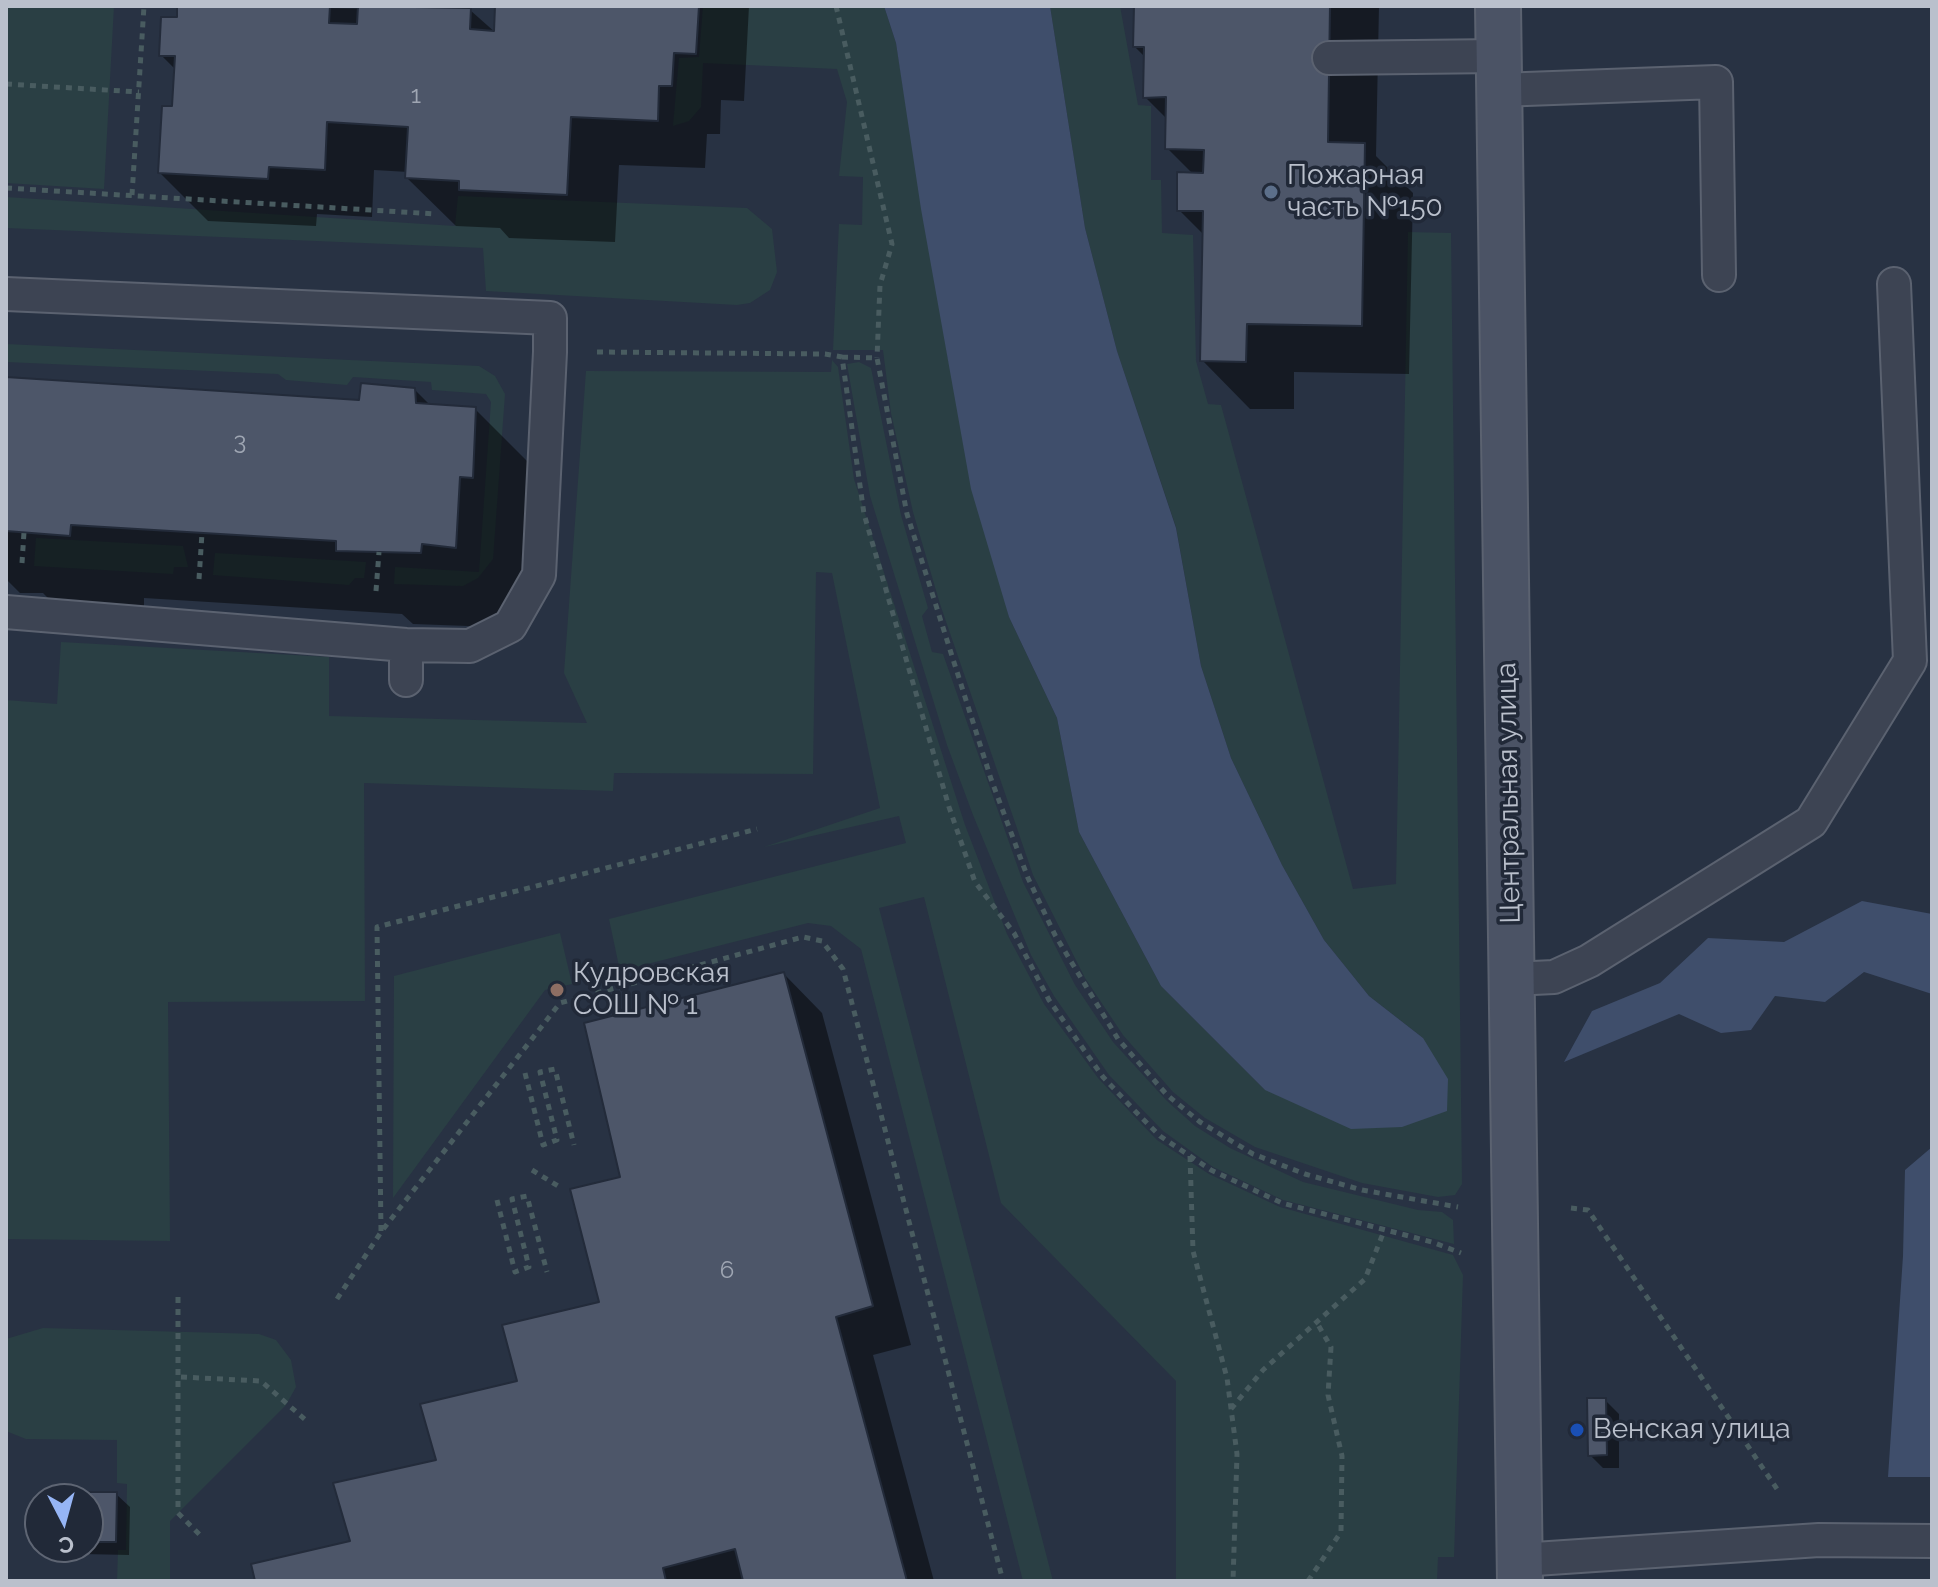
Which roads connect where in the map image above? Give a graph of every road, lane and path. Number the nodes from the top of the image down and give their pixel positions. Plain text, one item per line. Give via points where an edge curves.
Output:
1 (144, 6) edge
2 (836, 6) edge
3 (1498, 6) edge
4 (1329, 58) dead end
5 (1499, 73) junction
6 (6, 84) edge
7 (139, 92) junction
8 (6, 188) edge
9 (132, 195) junction
10 (436, 214) dead end
11 (1719, 275) dead end
12 (1894, 284) dead end
13 (6, 294) edge
14 (550, 352) junction
15 (842, 357) junction
16 (877, 358) junction
17 (24, 532) dead end
18 (202, 533) dead end
19 (379, 552) dead end
20 (21, 572) dead end
21 (199, 583) dead end
22 (376, 592) dead end
23 (6, 612) edge
24 (406, 645) junction
25 (406, 680) dead end
26 (757, 829) dead end
27 (1512, 979) junction
28 (525, 1073) dead end
29 (574, 1145) dead end
30 (1190, 1156) junction
31 (532, 1170) dead end
32 (558, 1186) dead end
33 (497, 1200) dead end
34 (1471, 1208) dead end
35 (1558, 1208) dead end
36 (1384, 1231) junction
37 (381, 1232) junction
38 (1473, 1258) dead end
39 (547, 1272) dead end
40 (178, 1297) dead end
41 (337, 1299) dead end
42 (1317, 1323) junction
43 (181, 1377) junction
44 (1231, 1409) junction
45 (309, 1423) dead end
46 (201, 1536) dead end
47 (1932, 1541) edge
48 (1786, 1542) junction
49 (1520, 1571) edge
50 (1003, 1581) edge
51 (1233, 1581) edge
52 (1308, 1581) edge

1 - 7 path
2 - 16 path via 892,244 880,285
3 - 5 street, Центральная улица
4 - 5 lane
5 - 11 lane via 1716,82
5 - 27 street, Центральная улица
6 - 7 path
7 - 9 path
8 - 9 path
9 - 10 path
12 - 27 lane via 1910,661 1811,822 1589,961 1554,977
13 - 14 lane via 550,318
14 - 15 path
14 - 24 lane via 539,575 510,626 470,646
15 - 16 path
15 - 30 path via 864,514 975,882 1014,933 1049,1000 1103,1077 1160,1136
16 - 34 path via 907,514 991,779 1055,935 1118,1039 1167,1095 1253,1154 1362,1190
17 - 20 path
18 - 21 path
19 - 22 path
23 - 24 lane
24 - 25 lane
26 - 37 path via 377,927
27 - 49 street, Центральная улица
28 - 29 path via 543,1145 557,1140 540,1072 555,1069
30 - 36 path via 1282,1203
30 - 44 path via 1193,1251
31 - 32 path
33 - 39 path via 515,1272 529,1267 512,1199 527,1196
35 - 48 path via 1588,1210 1780,1493
36 - 38 path
36 - 42 path via 1365,1279
37 - 41 path
37 - 50 path via 560,1003 803,937 822,941 843,969
40 - 43 path
42 - 44 path via 1263,1370
42 - 52 path via 1331,1347 1328,1395 1342,1456 1341,1532
43 - 45 path via 261,1381
43 - 46 path via 178,1513
44 - 51 path via 1237,1454
47 - 48 lane
48 - 49 lane

